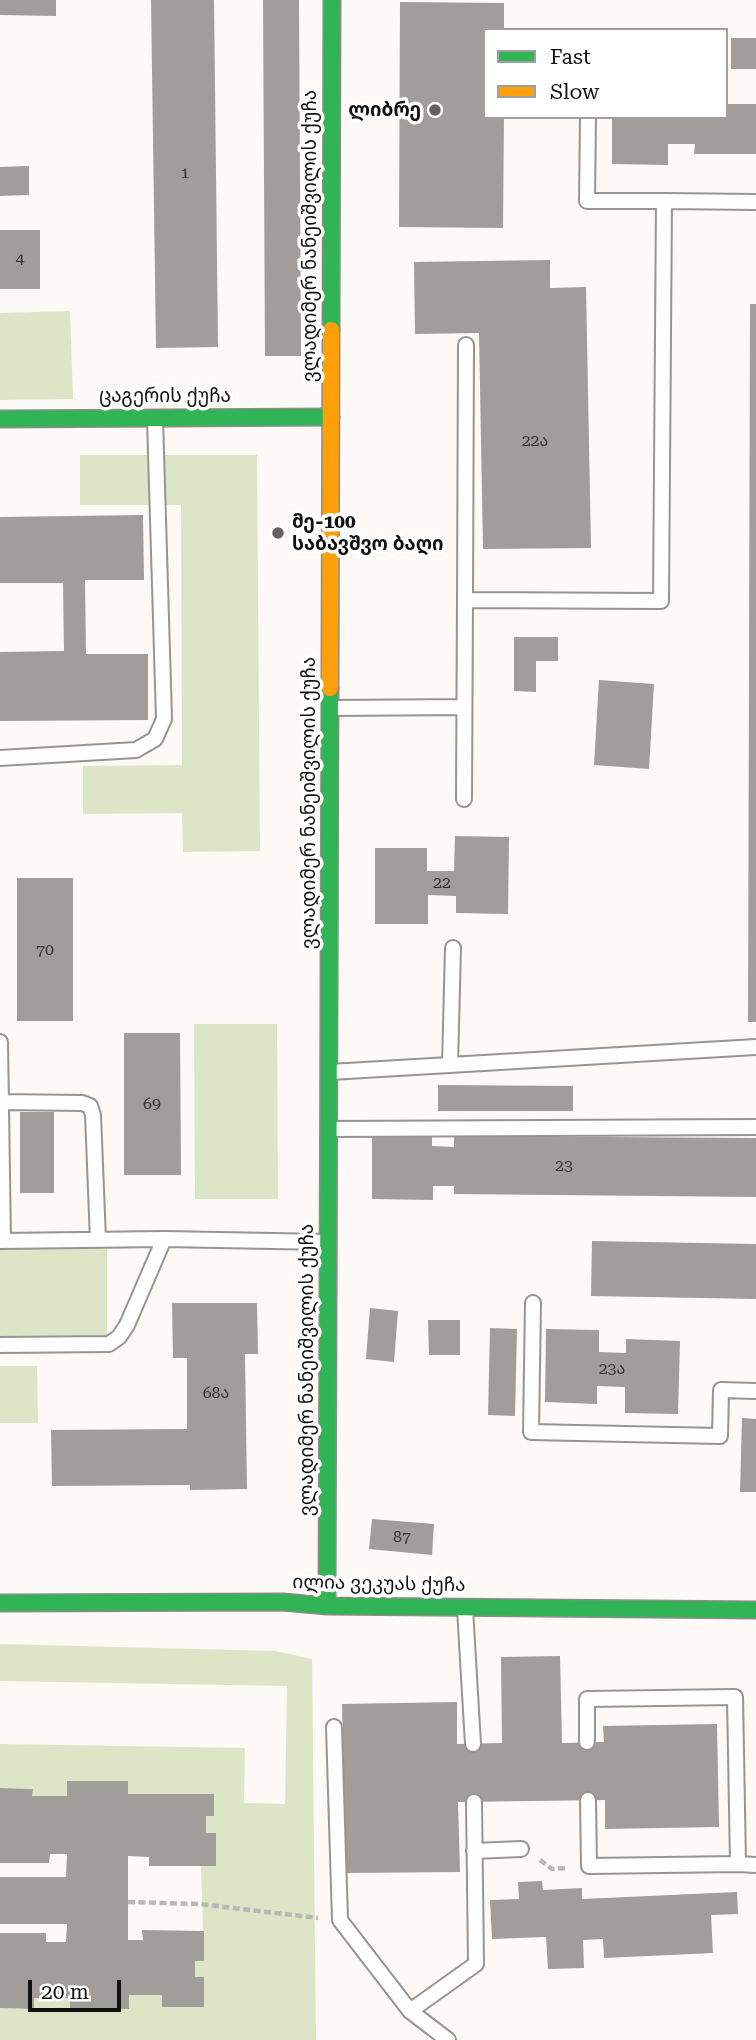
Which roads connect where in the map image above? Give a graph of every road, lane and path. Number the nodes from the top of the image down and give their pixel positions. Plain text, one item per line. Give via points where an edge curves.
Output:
1 (332, 0) edge
2 (588, 119) edge
3 (664, 201) junction
4 (756, 202) edge
5 (467, 345) dead end
6 (331, 417) junction
7 (155, 418) junction
8 (0, 419) edge
9 (465, 600) junction
10 (464, 707) junction
11 (330, 708) junction
12 (0, 758) edge
13 (464, 799) dead end
14 (453, 948) dead end
15 (0, 1042) edge
16 (756, 1047) edge
17 (0, 1053) edge
18 (450, 1065) junction
19 (329, 1072) junction
20 (1, 1102) edge
21 (756, 1127) edge
22 (329, 1129) junction
23 (164, 1239) junction
24 (98, 1240) junction
25 (1, 1241) edge
26 (328, 1242) junction
27 (533, 1303) dead end
28 (0, 1345) edge
29 (756, 1391) edge
30 (0, 1603) edge
31 (327, 1606) junction
32 (464, 1607) junction
33 (756, 1610) edge
34 (334, 1727) dead end
35 (587, 1742) dead end
36 (473, 1744) dead end
37 (588, 1800) dead end
38 (474, 1802) dead end
39 (521, 1849) joint
40 (474, 1851) junction
41 (738, 1864) junction
42 (756, 1865) edge
43 (589, 1867) junction
44 (128, 1902) dead end
45 (340, 1920) junction
46 (410, 2011) junction
47 (448, 2040) edge

1 - 6 street, ვლადიმერ ნანეიშვილის ქუჩა
2 - 3 lane via 587,201
3 - 4 lane
3 - 9 lane via 661,601
5 - 9 lane
6 - 7 street, ცაგერის ქუჩა
6 - 11 street, ვლადიმერ ნანეიშვილის ქუჩა
7 - 8 street, ცაგერის ქუჩა
7 - 12 lane via 164,719 155,739 136,750
9 - 10 lane
10 - 11 lane
10 - 13 lane
11 - 19 street, ვლადიმერ ნანეიშვილის ქუჩა
14 - 18 lane
15 - 17 lane
16 - 18 lane
17 - 20 lane
18 - 19 lane
19 - 22 street, ვლადიმერ ნანეიშვილის ქუჩა
20 - 24 lane via 82,1103 90,1107
20 - 25 lane
21 - 22 lane
22 - 26 street, ვლადიმერ ნანეიშვილის ქუჩა
23 - 24 lane
23 - 26 lane
23 - 28 lane via 127,1325 109,1344
24 - 25 lane
26 - 31 street, ვლადიმერ ნანეიშვილის ქუჩა
27 - 29 lane via 531,1432 720,1436 721,1390
30 - 31 street, ილია ვეკუას ქუჩა via 283,1602
31 - 32 street, ილია ვეკუას ქუჩა
32 - 33 street, ილია ვეკუას ქუჩა
32 - 36 lane
34 - 45 lane
35 - 41 lane via 587,1699 735,1697
37 - 43 lane
38 - 40 lane
39 - 40 lane
39 - 43 path via 552,1869
40 - 46 lane via 476,1964
41 - 42 lane
41 - 43 lane
44 - 45 path via 199,1904
45 - 46 lane
46 - 47 lane

